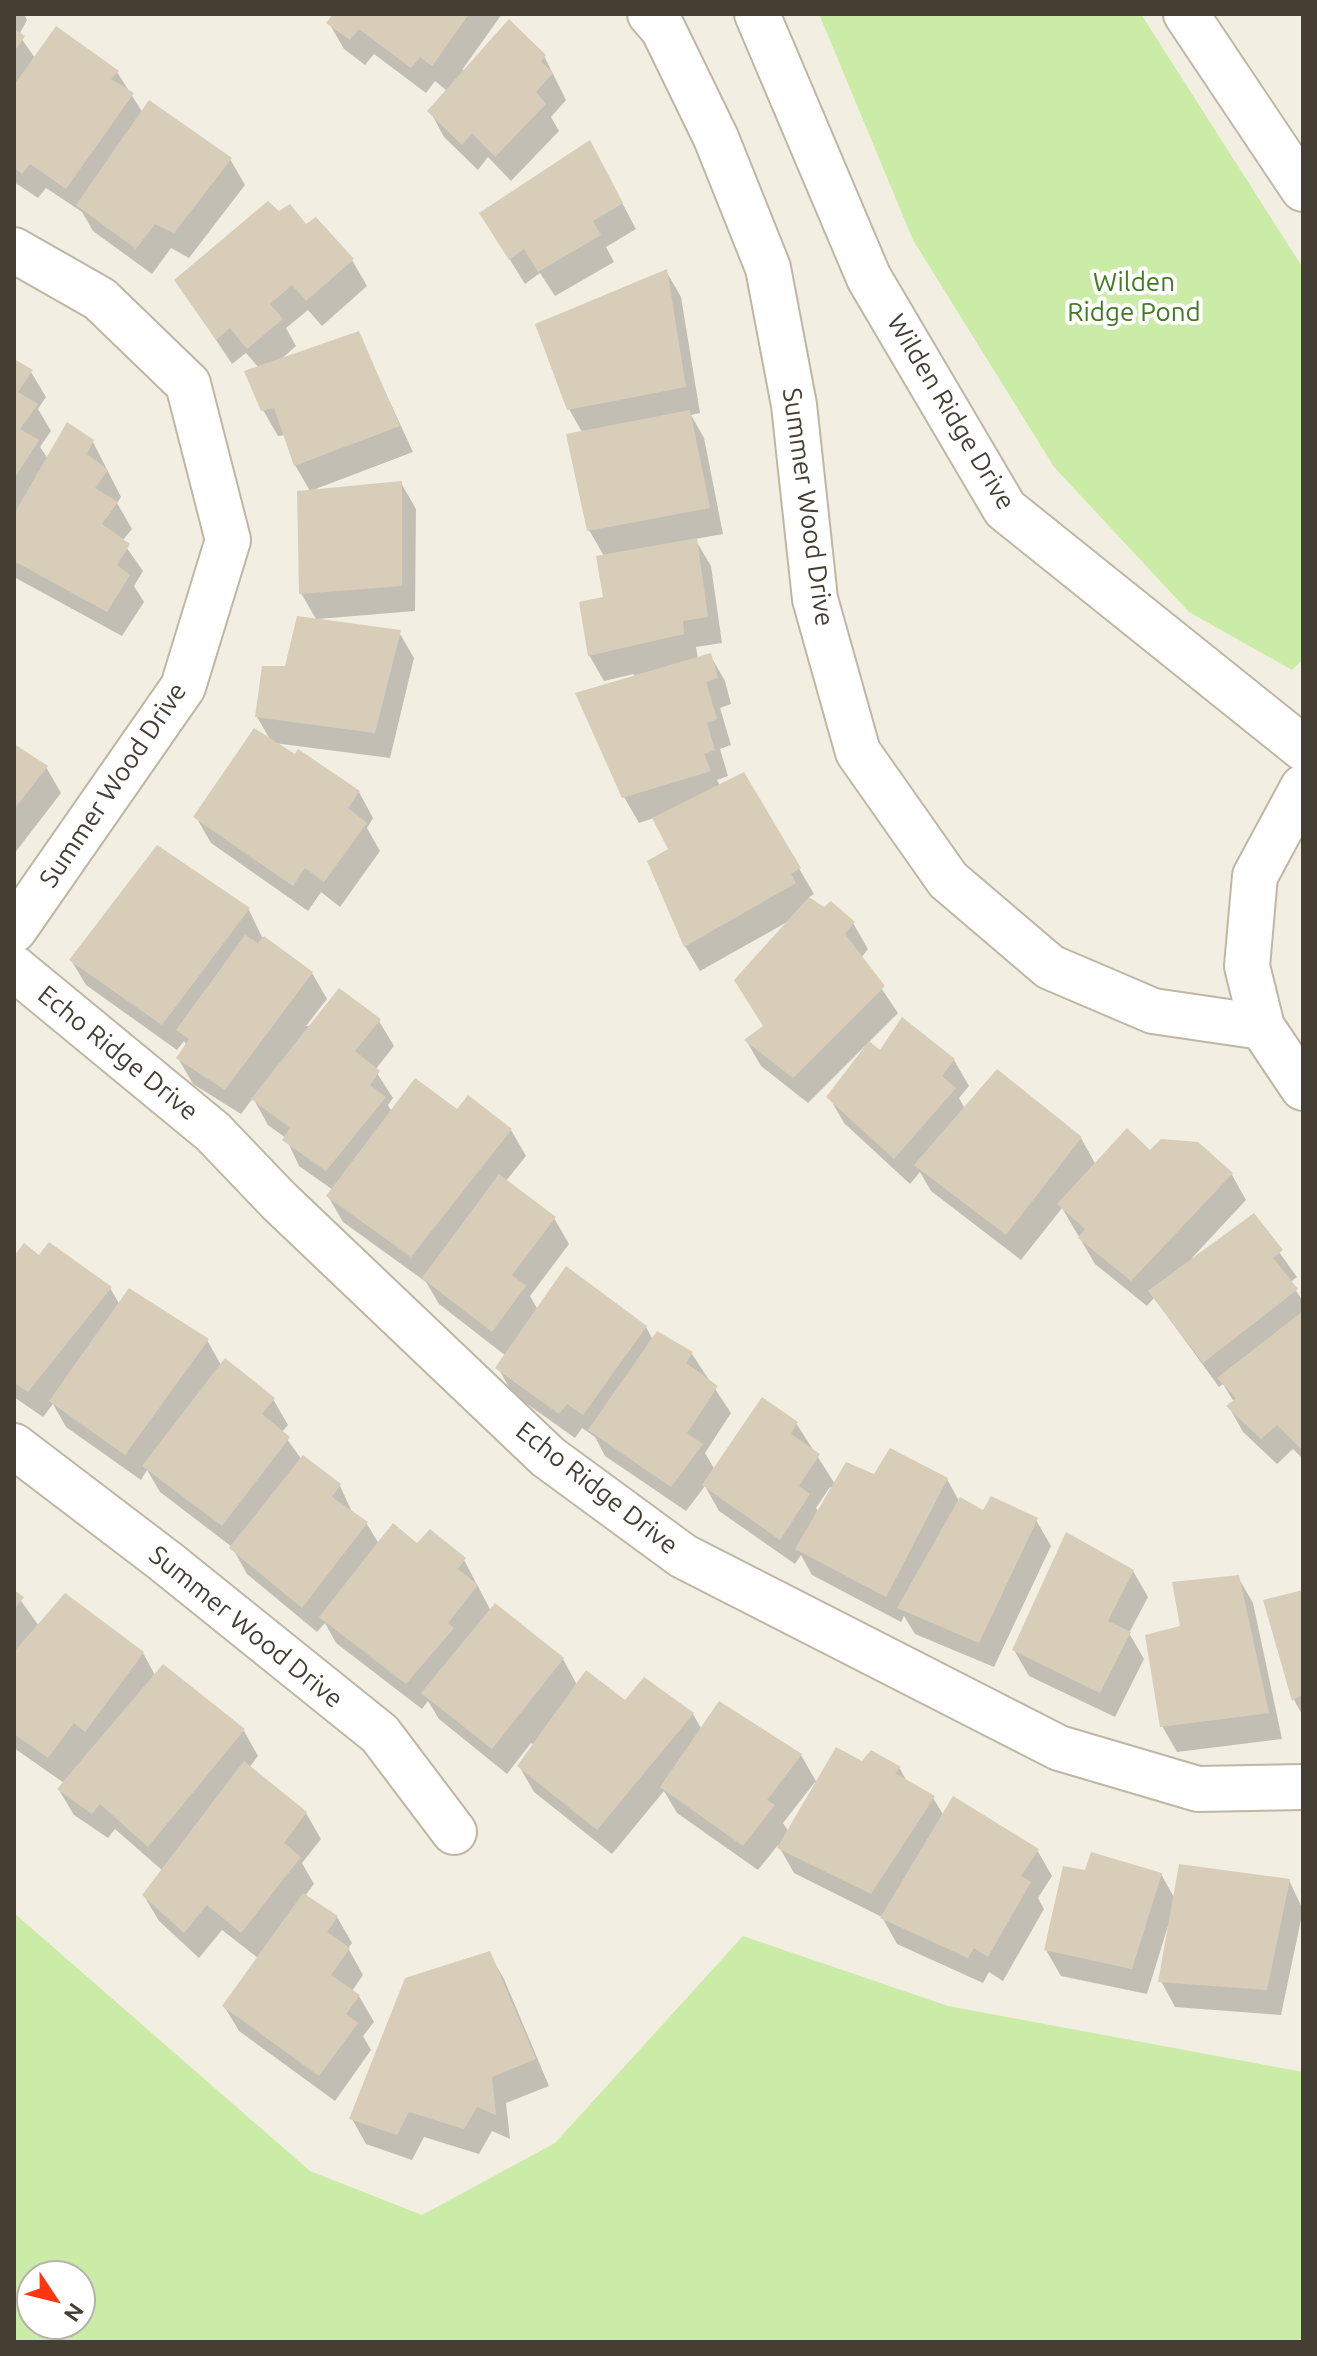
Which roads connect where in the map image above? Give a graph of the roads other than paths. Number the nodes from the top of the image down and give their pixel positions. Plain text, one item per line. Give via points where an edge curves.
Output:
1 (650, 14) edge
2 (757, 14) edge
3 (1186, 14) edge
4 (1303, 189) edge
5 (14, 250) edge
6 (1303, 748) edge
7 (1303, 787) edge
8 (14, 930) edge
9 (14, 968) edge
10 (1262, 1027) junction
11 (1303, 1088) edge
12 (14, 1446) edge
13 (1303, 1787) edge
14 (454, 1832) dead end

1 - 10 street, Summer Wood Drive via 663,29 716,138 768,268 794,405 815,599 858,752 948,880 1050,967 1153,1011
2 - 6 street, Wilden Ridge Drive via 869,278 1005,509
3 - 4 street
5 - 8 street, Summer Wood Drive via 100,299 188,384 228,540 183,687
7 - 10 street via 1255,876 1247,966
9 - 13 street, Echo Ridge Drive via 213,1132 548,1457 683,1556 1059,1748 1198,1789
10 - 11 street
12 - 14 street, Summer Wood Drive via 380,1734

